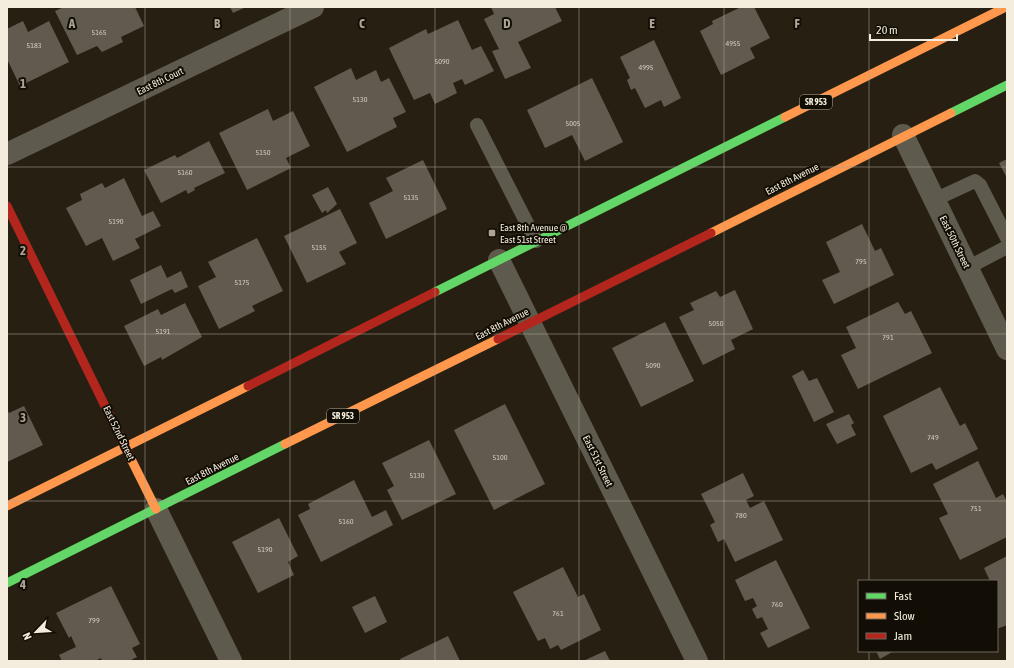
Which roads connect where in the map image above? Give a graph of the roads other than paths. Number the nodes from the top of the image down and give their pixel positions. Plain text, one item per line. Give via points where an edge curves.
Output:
1 (313, 7) edge
2 (1006, 7) edge
3 (1007, 85) edge
4 (477, 125) dead end
5 (903, 135) junction
6 (7, 154) edge
7 (934, 200) junction
8 (7, 206) edge
9 (1007, 238) edge
10 (536, 241) junction
11 (1007, 247) edge
12 (499, 260) junction
13 (967, 268) junction
14 (530, 323) junction
15 (1007, 350) edge
16 (126, 447) junction
17 (7, 506) edge
18 (156, 509) junction
19 (7, 583) edge
20 (231, 661) edge
21 (697, 661) edge

1 - 6 street, East 8th Court
2 - 10 main road, SR 953
3 - 5 main road, East 8th Avenue / SR 953
4 - 10 lane
5 - 7 street, East 50th Street
5 - 14 main road, East 8th Avenue / SR 953
7 - 9 lane via 975,181 980,185
7 - 13 street, East 50th Street
8 - 16 main road, East 52nd Street
10 - 12 main road, SR 953
11 - 13 lane
12 - 14 street, East 51st Street
12 - 16 main road, SR 953
13 - 15 street, East 50th Street
14 - 18 main road, East 8th Avenue / SR 953
14 - 21 street, East 51st Street
16 - 17 main road, SR 953
16 - 18 main road, East 52nd Street
18 - 19 main road, East 8th Avenue / SR 953
18 - 20 street, East 52nd Street

